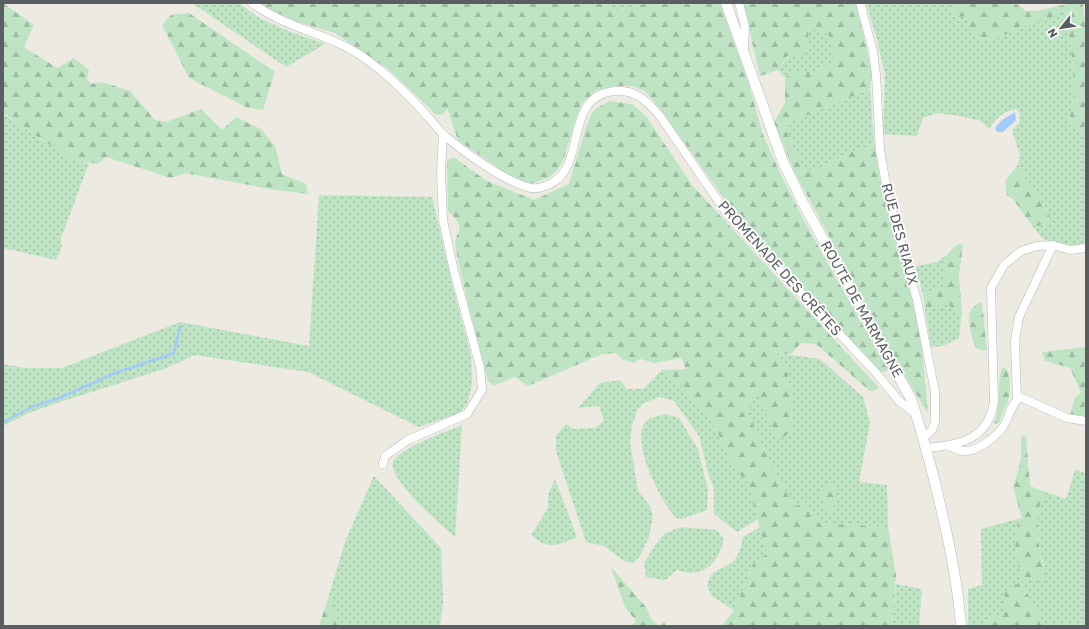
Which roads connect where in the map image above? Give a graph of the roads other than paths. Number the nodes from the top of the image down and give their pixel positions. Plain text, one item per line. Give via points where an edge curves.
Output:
1 (252, 3) edge
2 (726, 3) edge
3 (739, 3) edge
4 (860, 3) edge
5 (744, 51) junction
6 (443, 134) junction
7 (1052, 245) junction
8 (1086, 248) edge
9 (1017, 400) junction
10 (917, 415) junction
11 (1086, 421) edge
12 (924, 438) junction
13 (948, 446) junction
14 (926, 448) junction
15 (383, 464) dead end
16 (960, 626) edge

1 - 6 street, PROMENADE DES CRÊTES via 264,12 341,44 374,66 406,94
2 - 5 street, ROUTE DE MARMAGNE
3 - 5 street via 745,28
4 - 12 street, RUE DES RIAUX via 873,51 880,150 888,196 917,300 935,392 935,422 932,430
5 - 10 street, ROUTE DE MARMAGNE via 783,162 910,397
6 - 10 street, PROMENADE DES CRÊTES via 503,177 522,186 534,188 557,181 563,174 585,108 595,98 607,92 620,90 637,94 660,116 728,214 878,375 899,401
6 - 15 street via 443,220 480,367 482,390 467,414 408,440 385,456
7 - 8 street via 1070,250
7 - 9 street via 1019,317 1015,341
7 - 13 street via 1021,251 1004,265 995,280 991,288 990,302 994,381 992,414 979,434
9 - 11 street via 1020,397 1067,418
9 - 13 street via 1004,427 994,437 978,447 964,451
10 - 12 street, ROUTE DE MARMAGNE
12 - 14 street, ROUTE DE MARMAGNE
13 - 14 street
14 - 16 street, ROUTE DE MARMAGNE via 939,497 959,596

